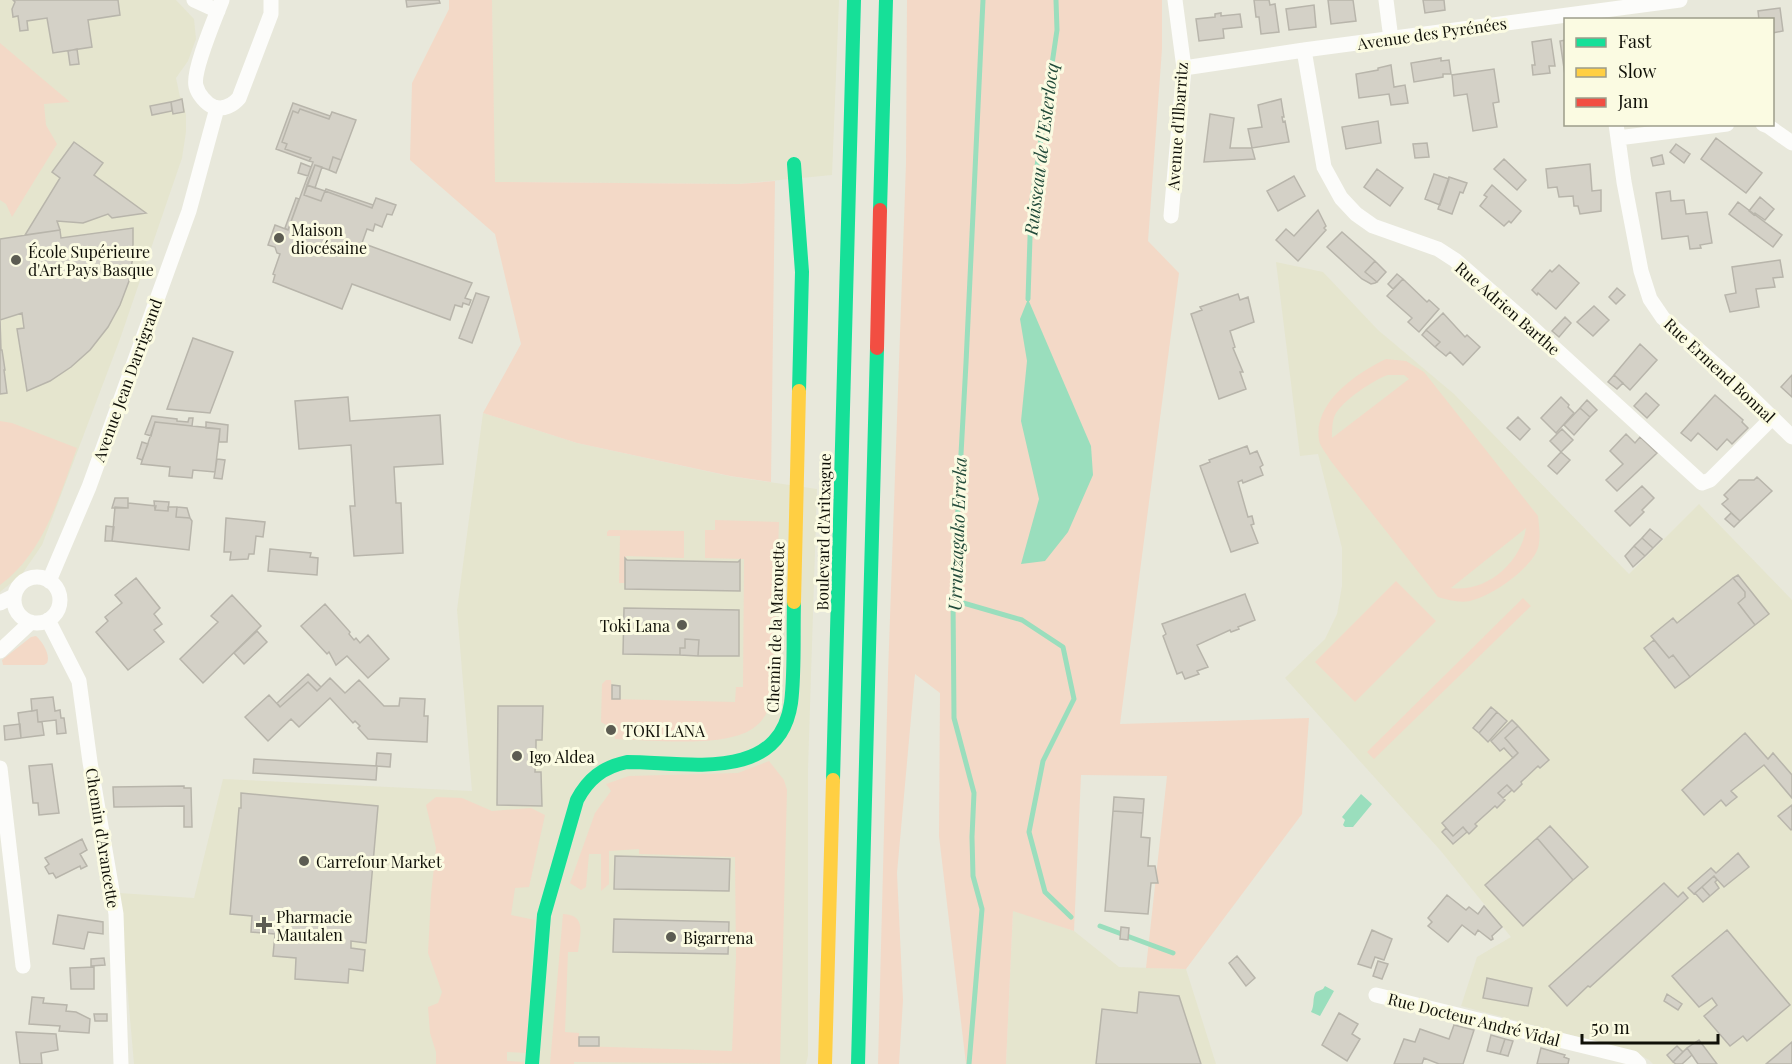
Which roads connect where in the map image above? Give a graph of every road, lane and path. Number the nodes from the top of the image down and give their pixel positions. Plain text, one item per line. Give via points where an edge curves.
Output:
1 (194, 0) edge
2 (271, 0) edge
3 (854, 0) edge
4 (886, 0) edge
5 (1174, 0) edge
6 (1386, 0) edge
7 (1680, 0) edge
8 (220, 6) edge
9 (1601, 10) edge
10 (1391, 39) junction
11 (1304, 50) junction
12 (1184, 68) junction
13 (217, 108) junction
14 (1696, 126) edge
15 (1768, 126) edge
16 (1617, 131) edge
17 (1792, 143) edge
18 (794, 164) dead end
19 (1171, 216) dead end
20 (1772, 418) junction
21 (1792, 437) edge
22 (49, 581) junction
23 (7, 599) edge
24 (48, 620) junction
25 (32, 622) junction
26 (0, 651) edge
27 (0, 768) edge
28 (23, 966) dead end
29 (1376, 995) dead end
30 (121, 1064) edge
31 (532, 1064) edge
32 (825, 1064) edge
33 (858, 1064) edge
34 (1639, 1064) edge

1 - 8 street
2 - 13 street via 271,14 239,98 234,104
3 - 32 main road, Boulevard d'Aritxague
4 - 33 main road
5 - 12 street, Avenue d'Ilbarritz
6 - 10 street
7 - 9 street, Avenue des Pyrénées
8 - 13 street via 195,84 208,104
9 - 10 street, Avenue des Pyrénées
10 - 11 street, Avenue des Pyrénées
11 - 12 street, Avenue des Pyrénées
11 - 20 street, Rue Adrien Barthe via 1324,167 1341,198 1356,214 1373,226 1437,249 1455,260 1702,483 1710,480
12 - 19 street, Avenue d'Ilbarritz
13 - 22 street, Avenue Jean Darrigrand via 189,211 89,487
14 - 16 street
15 - 17 street
16 - 20 street, Rue Ermend Bonnal via 1641,271 1650,299 1663,318
18 - 31 main road, Chemin de la Marouette via 801,272 789,720 782,735 768,749 742,762 627,762 606,767 587,783 577,800 544,915
20 - 21 street, Rue Ermend Bonnal
22 - 23 street via 28,580
22 - 24 street via 58,591 60,604
23 - 25 street via 24,619
24 - 25 street
24 - 30 street, Chemin d'Arancette via 79,681 116,914
25 - 26 street
27 - 28 street
29 - 34 street, Rue Docteur André Vidal via 1633,1058

